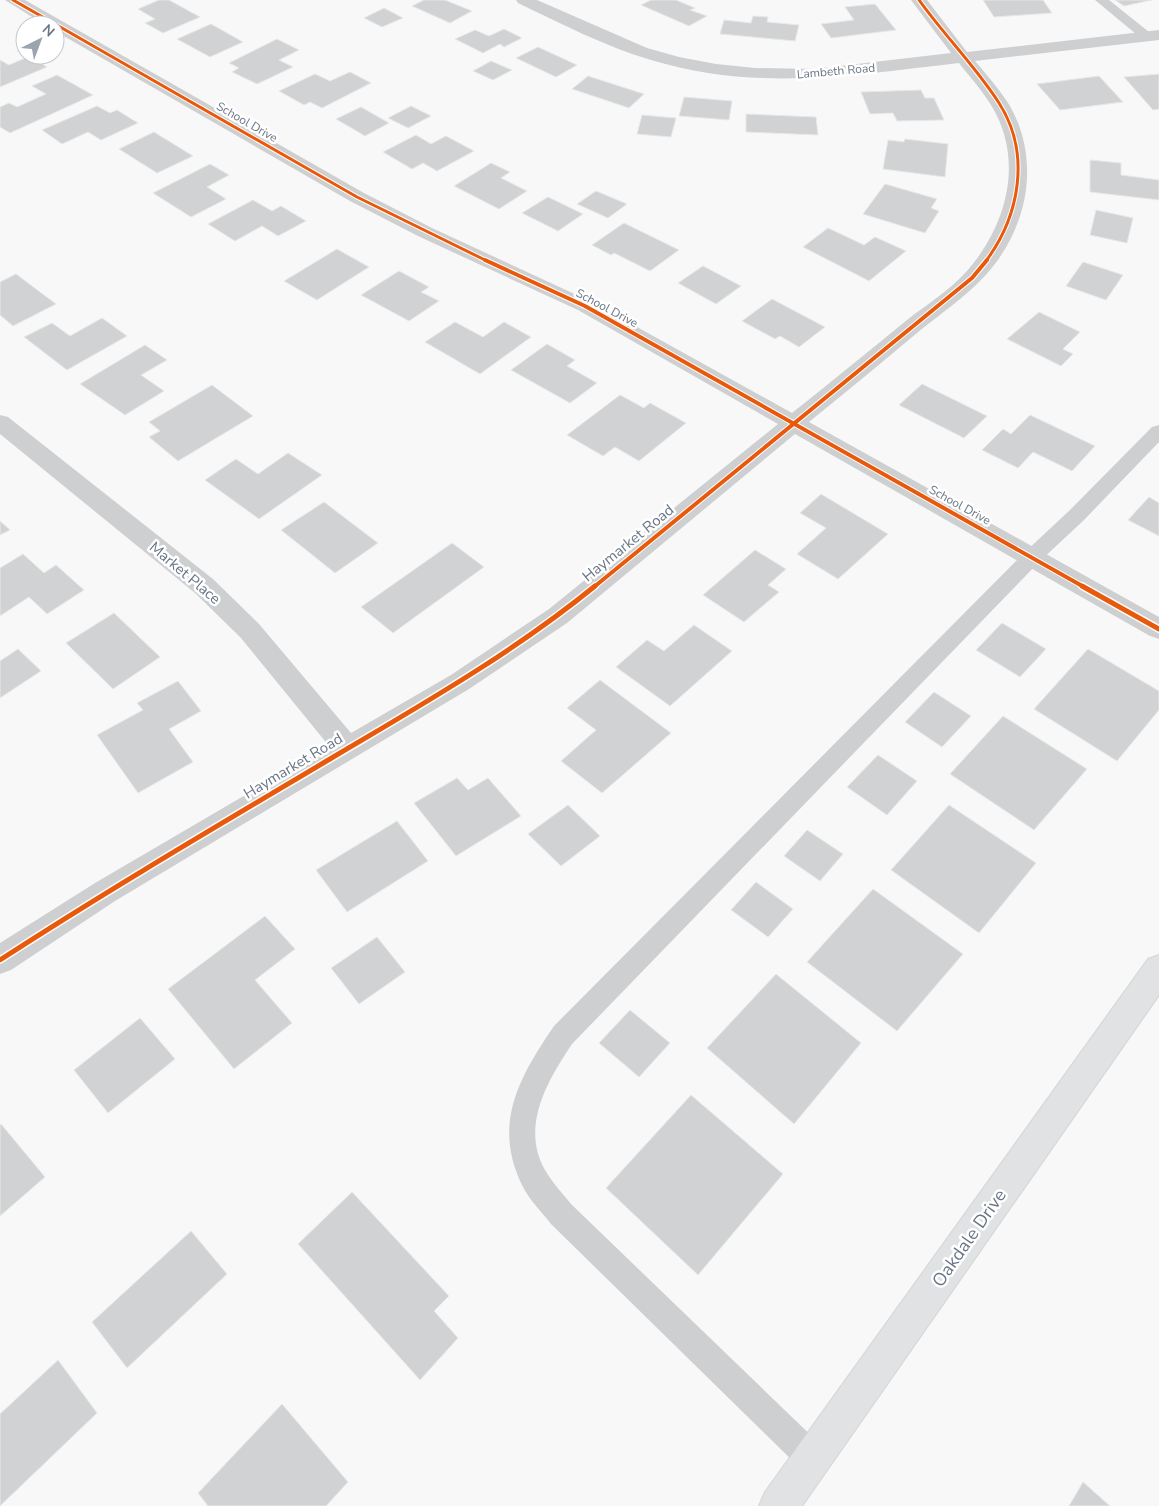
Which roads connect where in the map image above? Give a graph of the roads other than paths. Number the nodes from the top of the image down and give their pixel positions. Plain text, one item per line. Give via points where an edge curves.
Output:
1 (13, 0) edge
2 (524, 0) edge
3 (919, 0) edge
4 (1101, 0) edge
5 (1153, 36) edge
6 (964, 58) junction
7 (0, 422) edge
8 (794, 424) junction
9 (1159, 431) edge
10 (1032, 557) junction
11 (1159, 629) edge
12 (347, 748) junction
13 (0, 960) edge
14 (1159, 969) edge
15 (812, 1458) junction
16 (778, 1506) edge

1 - 8 street, School Drive via 357,197 585,306
2 - 6 street, Lambeth Road via 649,54 736,72 814,74
3 - 6 street, Haymarket Road
4 - 5 lane
5 - 6 street, Lambeth Road
6 - 8 street, Haymarket Road via 1002,107 1016,145 1020,180 1015,207 1003,237 972,278
7 - 12 street, Market Place via 204,586 250,632
8 - 10 street, School Drive
8 - 12 street, Haymarket Road via 558,616 460,682
9 - 10 lane via 1077,516
10 - 11 street, School Drive
10 - 15 lane via 563,1035 537,1073 522,1119 521,1141 533,1177 560,1214
12 - 13 street, Haymarket Road via 105,892
14 - 15 street, Oakdale Drive
15 - 16 street, Oakdale Drive

